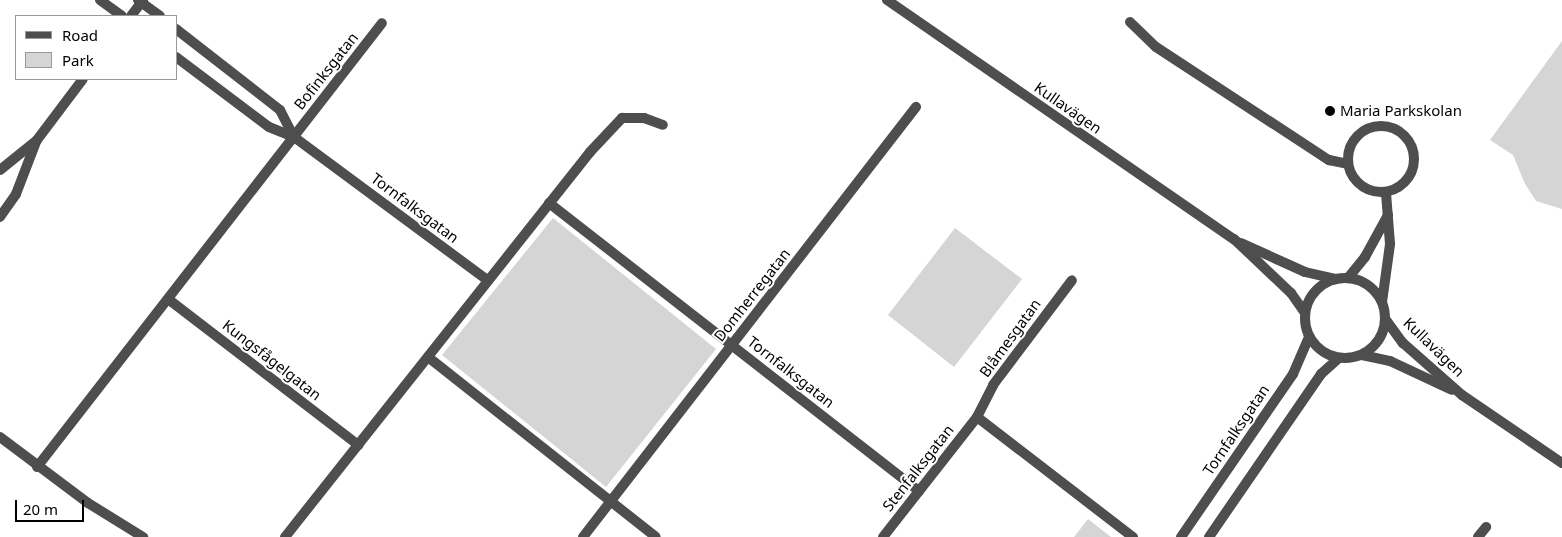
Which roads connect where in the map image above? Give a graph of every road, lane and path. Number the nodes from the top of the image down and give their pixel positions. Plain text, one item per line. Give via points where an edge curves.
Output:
1 (100, 0) edge
2 (887, 0) edge
3 (141, 1) edge
4 (121, 15) edge
5 (132, 15) edge
6 (159, 15) edge
7 (1130, 22) dead end
8 (382, 23) dead end
9 (178, 31) edge
10 (178, 59) edge
11 (82, 80) edge
12 (916, 107) dead end
13 (662, 125) dead end
14 (294, 137) junction
15 (37, 140) junction
16 (1348, 164) junction
17 (0, 170) edge
18 (1386, 192) junction
19 (549, 203) junction
20 (1389, 214) junction
21 (0, 217) edge
22 (1234, 239) junction
23 (1348, 278) junction
24 (1336, 279) junction
25 (487, 280) junction
26 (1072, 280) dead end
27 (168, 299) junction
28 (1382, 302) junction
29 (1305, 313) junction
30 (1386, 320) junction
31 (1310, 337) junction
32 (732, 345) junction
33 (1362, 355) junction
34 (428, 356) junction
35 (1339, 358) junction
36 (1462, 395) junction
37 (978, 417) junction
38 (0, 437) edge
39 (358, 445) junction
40 (1562, 463) edge
41 (38, 466) junction
42 (919, 491) junction
43 (611, 502) junction
44 (1486, 528) dead end
45 (143, 537) edge
46 (285, 537) edge
47 (583, 537) edge
48 (656, 537) edge
49 (883, 537) edge
50 (1133, 537) edge
51 (1181, 537) edge
52 (1209, 537) edge
53 (1478, 537) edge

1 - 4 street
2 - 22 street, Kullavägen
3 - 5 street
3 - 6 street
7 - 16 street via 1156,47 1312,150 1329,160
8 - 14 street, Bofinksgatan
9 - 14 street, Tornfalksgatan via 280,110
10 - 14 street, Tornfalksgatan via 269,127
11 - 15 street
12 - 32 street, Domherregatan
13 - 19 street via 644,118 622,118
14 - 25 street, Tornfalksgatan
14 - 27 street
15 - 17 street
15 - 21 street via 16,194
16 - 18 street via 1352,176 1361,186 1372,192
16 - 18 street via 1348,152 1361,132 1372,127 1389,128 1405,136 1412,146 1413,170 1407,181
18 - 20 street
19 - 25 street
19 - 32 street, Tornfalksgatan
20 - 23 street via 1365,257
20 - 28 street via 1390,244
22 - 24 street, Kullavägen via 1305,272
22 - 29 street, Kullavägen via 1291,293
23 - 24 street, Kullavägen
23 - 28 street, Kullavägen via 1369,285
24 - 29 street, Kullavägen via 1310,297
25 - 34 street
26 - 37 street, Blåmesgatan via 993,385
27 - 39 street, Kungsfågelgatan
27 - 41 street
28 - 30 street, Kullavägen
29 - 31 street, Kullavägen
30 - 33 street, Kullavägen via 1379,341
30 - 36 street, Kullavägen via 1403,343
31 - 35 street via 1322,351
31 - 51 street, Tornfalksgatan via 1293,374
32 - 42 street, Tornfalksgatan
32 - 43 street, Domherregatan
33 - 35 street, Kullavägen
33 - 36 street, Kullavägen via 1390,361
34 - 39 street
34 - 43 street
35 - 52 street via 1321,374
36 - 40 street, Kullavägen
37 - 42 street, Stenfalksgatan
37 - 50 street
38 - 41 street
39 - 46 street
41 - 45 street via 88,503
42 - 49 street, Stenfalksgatan
43 - 47 street, Domherregatan
43 - 48 street
44 - 53 street

